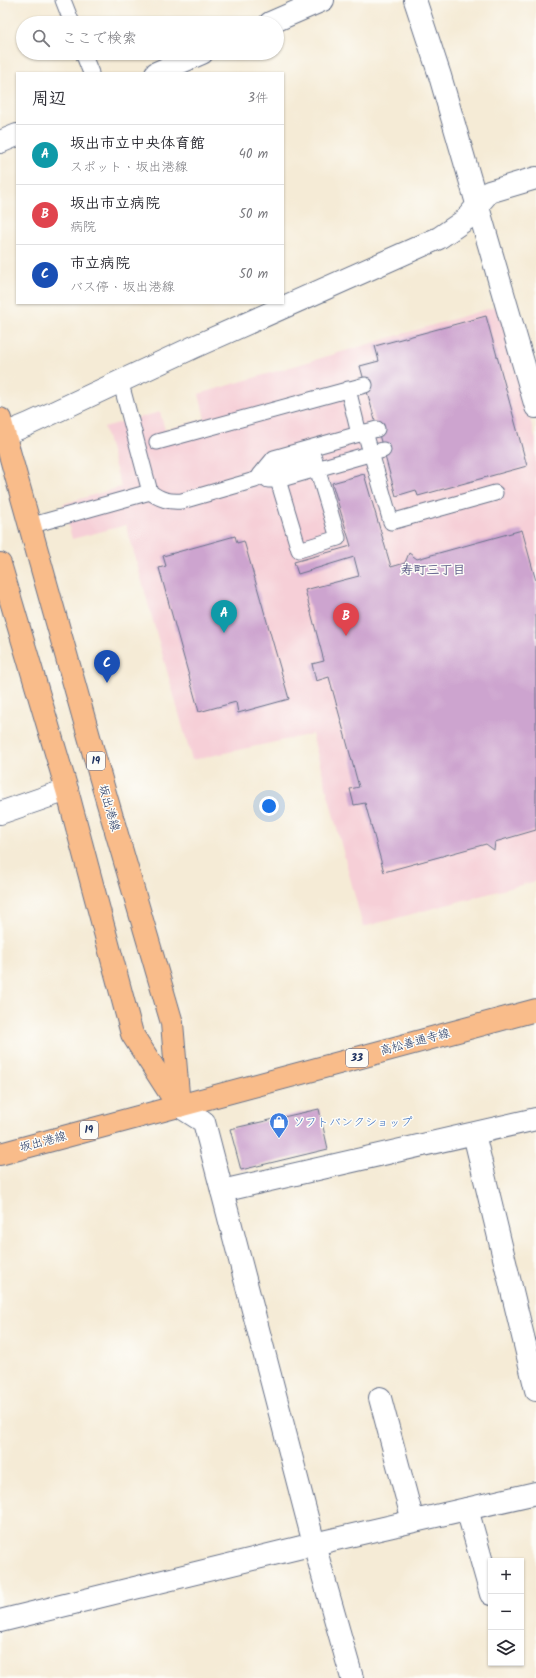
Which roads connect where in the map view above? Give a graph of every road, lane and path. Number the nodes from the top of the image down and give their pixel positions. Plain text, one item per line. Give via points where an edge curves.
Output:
1 (64, 0) edge
2 (323, 0) edge
3 (415, 0) edge
4 (70, 16) edge
5 (284, 17) edge
6 (86, 60) edge
7 (186, 60) edge
8 (91, 72) edge
9 (158, 72) edge
10 (16, 135) edge
11 (0, 142) edge
12 (536, 178) edge
13 (478, 205) junction
14 (120, 380) junction
15 (365, 385) dead end
16 (348, 390) junction
17 (536, 407) edge
18 (2, 429) edge
19 (367, 432) junction
20 (157, 442) dead end
21 (377, 451) junction
22 (317, 468) junction
23 (255, 480) junction
24 (278, 480) junction
25 (150, 492) junction
26 (495, 493) dead end
27 (29, 526) junction
28 (0, 564) edge
29 (67, 790) junction
30 (0, 813) edge
31 (536, 1010) edge
32 (179, 1106) junction
33 (536, 1119) edge
34 (474, 1134) junction
35 (0, 1154) edge
36 (222, 1191) junction
37 (536, 1390) edge
38 (380, 1398) dead end
39 (536, 1493) edge
40 (468, 1509) junction
41 (413, 1521) junction
42 (314, 1544) junction
43 (488, 1583) edge
44 (0, 1621) edge
45 (352, 1678) edge

1 - 4 lane
2 - 5 street
3 - 13 street
6 - 8 lane
7 - 9 street
10 - 11 street
12 - 13 street via 489,192
13 - 14 street via 465,220 439,238
13 - 17 street
14 - 18 street
14 - 25 lane
15 - 16 lane
16 - 19 lane
16 - 20 lane
18 - 27 main road, 坂出港線 / 19
19 - 21 lane
19 - 23 lane via 274,458
21 - 22 lane
21 - 26 lane via 391,522
22 - 23 lane via 314,458 275,470
22 - 24 lane
22 - 24 lane via 338,538 299,550
23 - 24 lane
23 - 25 lane via 171,502
25 - 27 lane
27 - 32 main road, 坂出港線 / 19 via 172,1023
28 - 29 main road
29 - 30 street
29 - 32 main road via 132,1034
31 - 32 main road, 高松善通寺線 / 33
32 - 35 main road, 坂出港線 / 19
32 - 36 street via 204,1122
33 - 34 street
34 - 36 street
34 - 37 street
36 - 42 street
38 - 41 street
39 - 40 street
40 - 41 street
40 - 43 street
41 - 42 street
42 - 44 street
42 - 45 street

